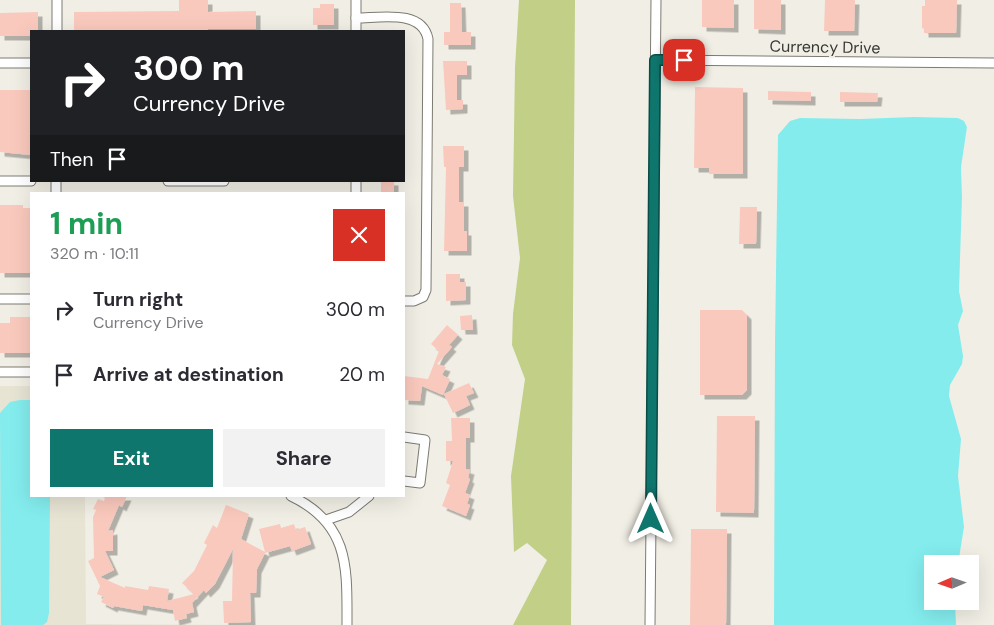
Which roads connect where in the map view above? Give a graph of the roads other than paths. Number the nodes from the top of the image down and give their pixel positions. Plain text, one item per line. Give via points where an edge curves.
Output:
1 (57, 0) edge
2 (356, 0) edge
3 (656, 0) edge
4 (356, 18) junction
5 (57, 30) edge
6 (356, 30) edge
7 (655, 60) junction
8 (0, 63) edge
9 (30, 63) edge
10 (994, 63) edge
11 (0, 181) edge
12 (30, 181) edge
13 (0, 299) edge
14 (30, 299) edge
15 (405, 301) edge
16 (0, 372) edge
17 (30, 372) edge
18 (405, 437) edge
19 (405, 480) edge
20 (293, 497) edge
21 (368, 497) edge
22 (326, 520) junction
23 (347, 625) edge
24 (650, 625) edge

1 - 5 street
2 - 4 street
3 - 7 street
4 - 6 street
4 - 15 street via 411,18 426,32 426,290 423,297
7 - 10 street, Currency Drive
7 - 24 street
8 - 9 street
11 - 12 street
13 - 14 street
16 - 17 street
18 - 19 street via 425,440 420,483
20 - 22 street
21 - 22 street via 349,512
22 - 23 street via 338,538 345,559

